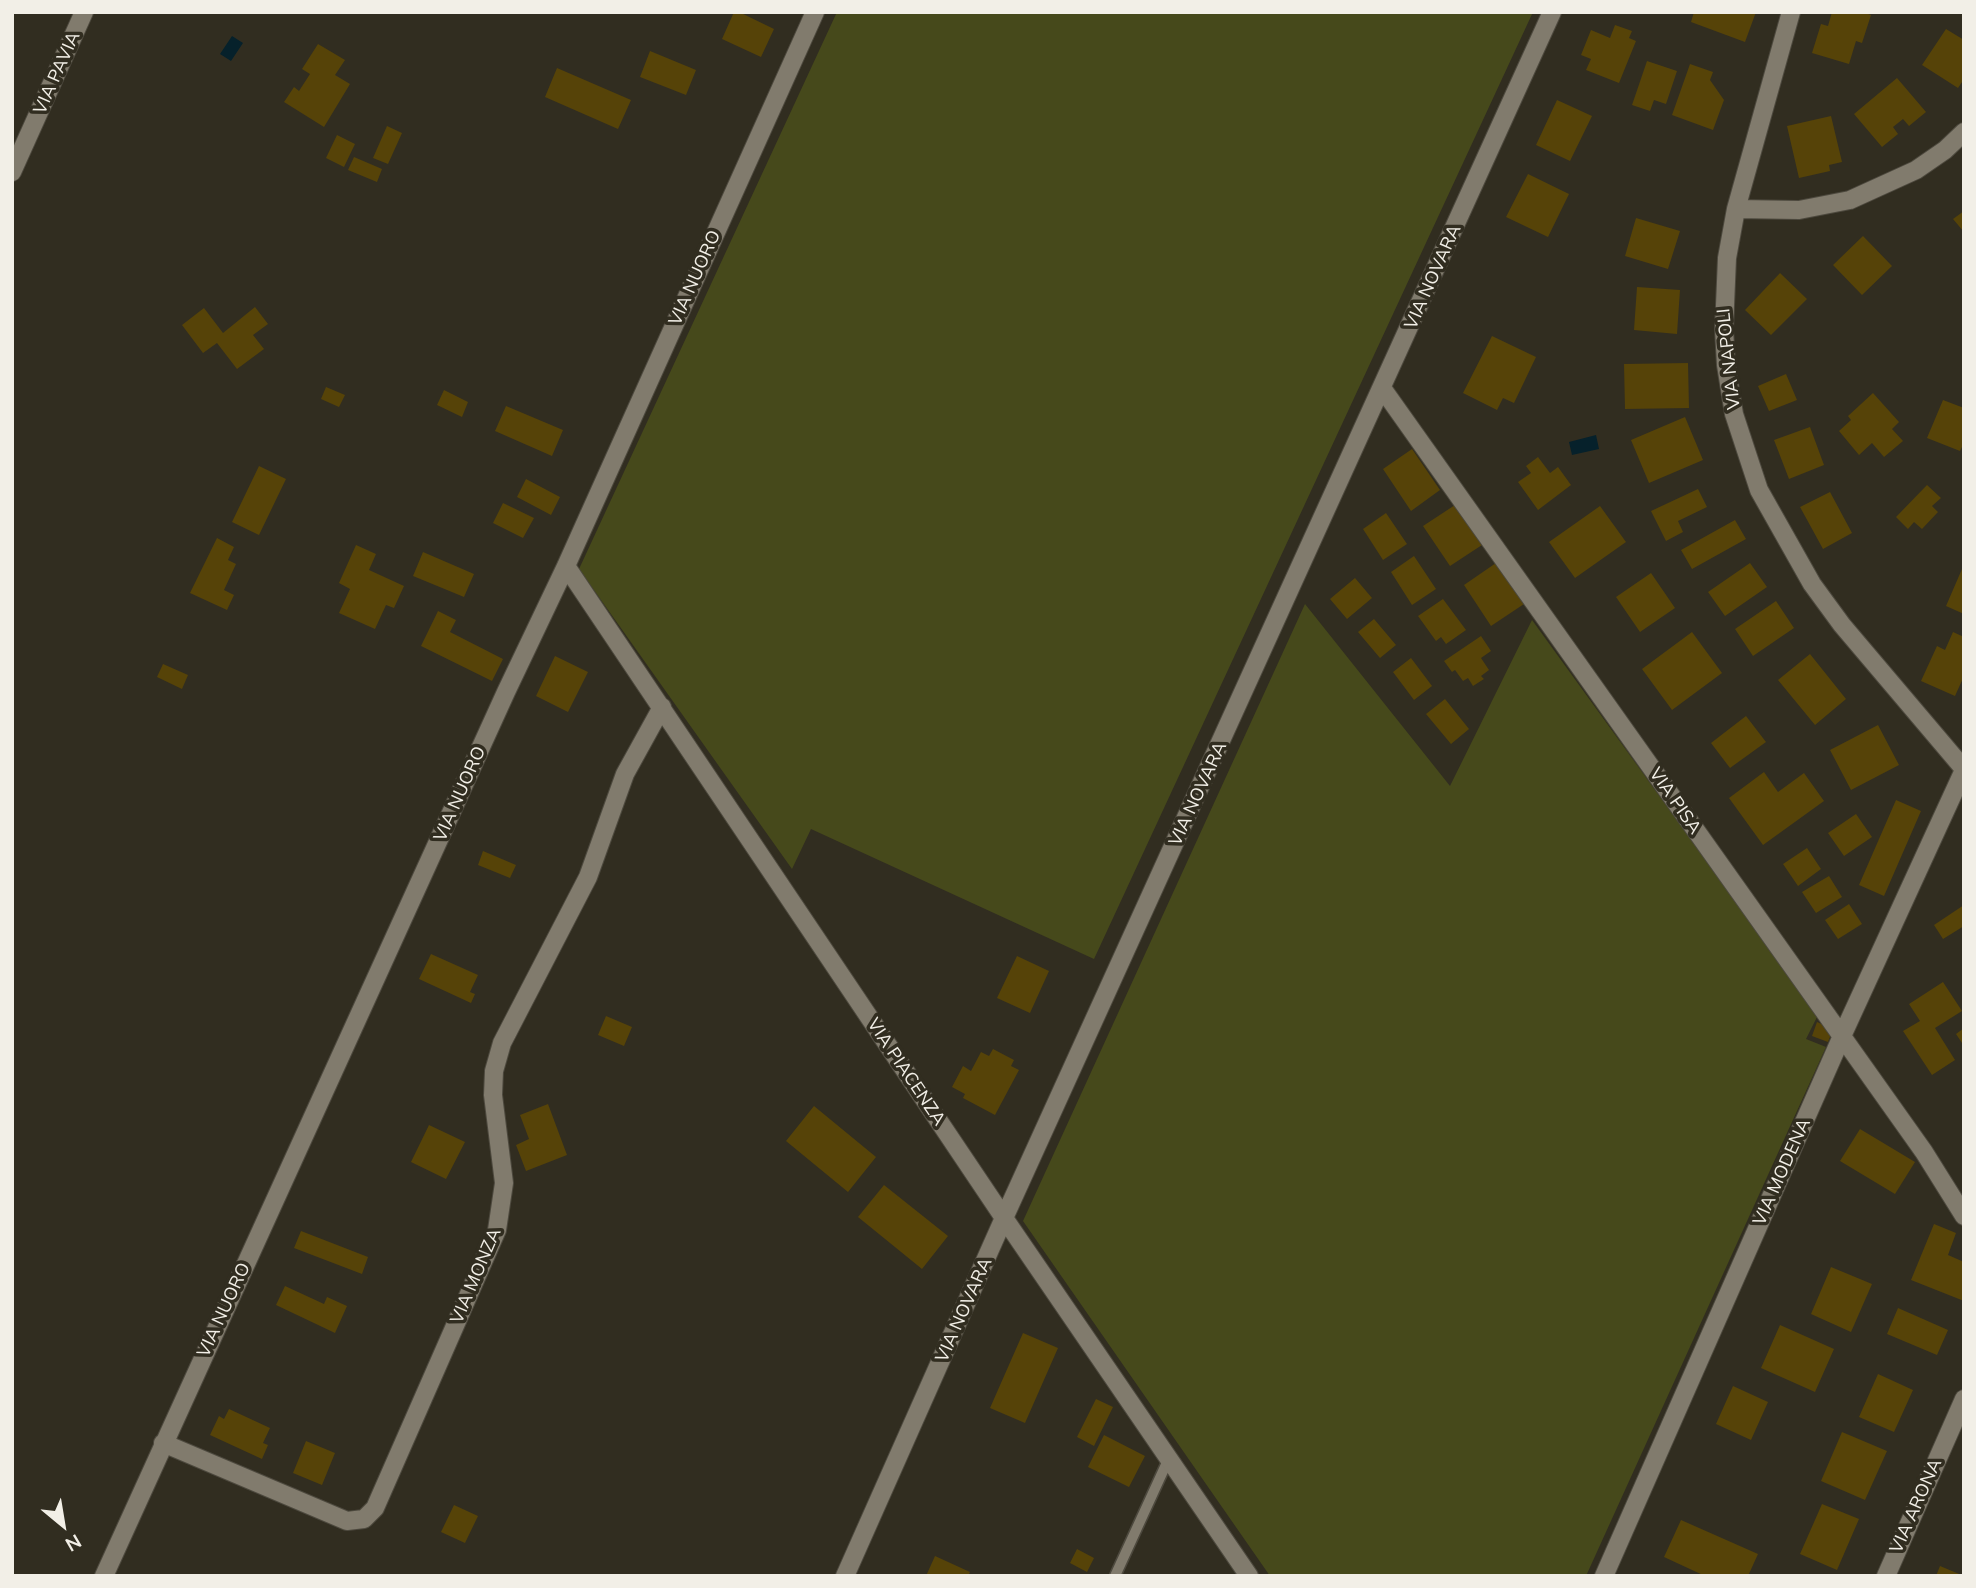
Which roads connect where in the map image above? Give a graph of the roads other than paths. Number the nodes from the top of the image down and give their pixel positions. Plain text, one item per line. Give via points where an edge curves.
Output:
1 (84, 12) edge
2 (816, 12) edge
3 (1552, 12) edge
4 (1791, 12) edge
5 (1964, 132) edge
6 (12, 172) edge
7 (1736, 209) junction
8 (1382, 388) junction
9 (566, 566) junction
10 (662, 707) junction
11 (1964, 769) edge
12 (1842, 1036) junction
13 (1964, 1216) edge
14 (1004, 1218) junction
15 (1964, 1399) edge
16 (163, 1443) junction
17 (1168, 1458) junction
18 (104, 1576) edge
19 (845, 1576) edge
20 (1115, 1576) edge
21 (1249, 1576) edge
22 (1604, 1576) edge
23 (1886, 1576) edge

1 - 6 street, VIA PAVIA
2 - 9 street, VIA NUORO
3 - 8 street, VIA NOVARA
4 - 7 street, VIA NAPOLI
5 - 7 street via 1916,170 1850,200 1799,210
7 - 11 street, VIA NAPOLI via 1725,278 1726,365 1734,414 1759,490 1827,605
8 - 12 street, VIA PISA
8 - 14 street, VIA NOVARA
9 - 10 street, VIA PIACENZA
9 - 16 street, VIA NUORO
10 - 14 street, VIA PIACENZA
10 - 16 street, VIA MONZA via 625,774 589,877 502,1043 493,1095 504,1183 497,1230 375,1508 364,1519 347,1521
11 - 12 street, VIA MODENA
12 - 13 street, VIA PISA
12 - 22 street, VIA MODENA
14 - 17 street, VIA PIACENZA
14 - 19 street, VIA NOVARA
15 - 23 street, VIA ARONA
16 - 18 street, VIA NUORO
17 - 20 lane
17 - 21 street, VIA PIACENZA

